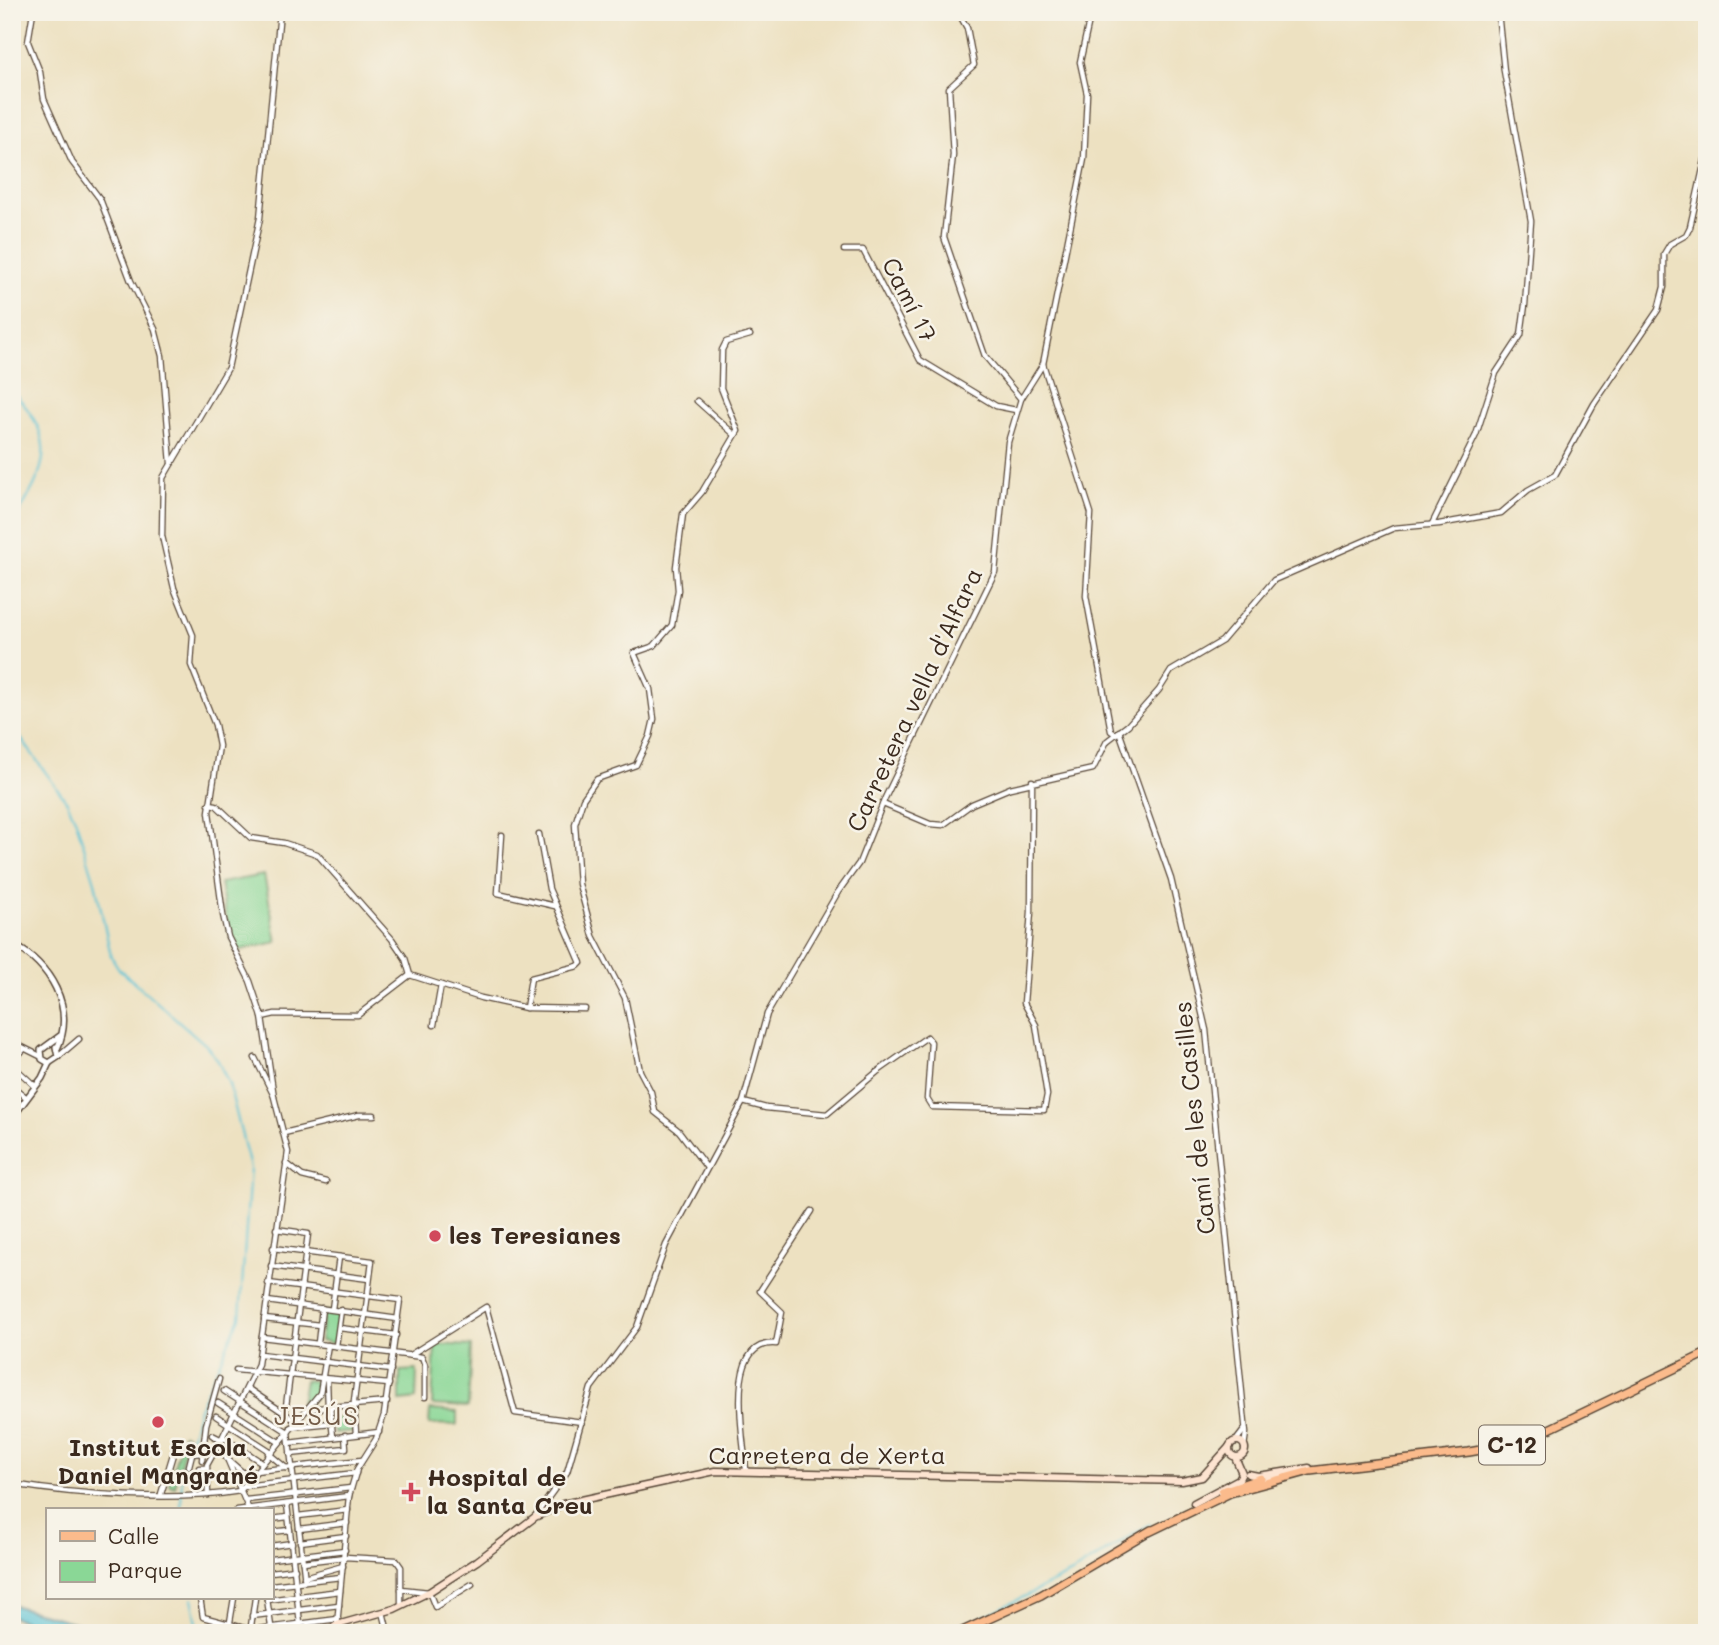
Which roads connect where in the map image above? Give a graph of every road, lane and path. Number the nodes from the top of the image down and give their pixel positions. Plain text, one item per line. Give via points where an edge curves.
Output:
1 (33, 12) edge
2 (280, 12) edge
3 (958, 12) edge
4 (1091, 12) edge
5 (1498, 12) edge
6 (1707, 151) edge
7 (844, 250) dead end
8 (750, 335) dead end
9 (1043, 364) junction
10 (1021, 399) junction
11 (697, 401) dead end
12 (1016, 410) junction
13 (736, 435) junction
14 (171, 464) junction
15 (1432, 525) junction
16 (1117, 733) junction
17 (1032, 781) junction
18 (209, 804) junction
19 (883, 804) junction
20 (539, 834) dead end
21 (502, 835) dead end
22 (555, 906) junction
23 (12, 944) edge
24 (410, 975) junction
25 (441, 985) junction
26 (526, 1008) junction
27 (585, 1009) dead end
28 (262, 1017) junction
29 (434, 1025) dead end
30 (62, 1034) junction
31 (79, 1039) dead end
32 (12, 1042) edge
33 (50, 1044) junction
34 (26, 1049) junction
35 (58, 1053) junction
36 (43, 1057) junction
37 (255, 1058) dead end
38 (12, 1064) edge
39 (12, 1086) edge
40 (36, 1086) junction
41 (274, 1097) junction
42 (27, 1098) junction
43 (743, 1102) junction
44 (12, 1103) edge
45 (19, 1109) junction
46 (374, 1115) dead end
47 (12, 1118) edge
48 (284, 1133) junction
49 (285, 1162) junction
50 (707, 1168) junction
51 (326, 1182) dead end
52 (812, 1211) dead end
53 (276, 1229) junction
54 (273, 1248) junction
55 (306, 1252) junction
56 (339, 1256) junction
57 (271, 1266) junction
58 (304, 1270) junction
59 (337, 1274) junction
60 (369, 1279) junction
61 (268, 1283) junction
62 (301, 1287) junction
63 (335, 1291) junction
64 (367, 1296) junction
65 (266, 1301) junction
66 (300, 1305) junction
67 (322, 1308) junction
68 (332, 1309) junction
69 (341, 1310) junction
70 (365, 1314) junction
71 (264, 1319) junction
72 (398, 1319) junction
73 (297, 1323) junction
74 (320, 1325) junction
75 (339, 1328) junction
76 (363, 1331) junction
77 (396, 1335) junction
78 (262, 1337) junction
79 (295, 1340) junction
80 (318, 1343) junction
81 (328, 1345) junction
82 (336, 1346) junction
83 (360, 1349) junction
84 (1707, 1353) edge
85 (260, 1354) junction
86 (393, 1354) junction
87 (410, 1355) junction
88 (293, 1358) junction
89 (326, 1362) junction
90 (358, 1366) junction
91 (236, 1370) dead end
92 (391, 1370) junction
93 (256, 1372) junction
94 (290, 1376) junction
95 (219, 1379) dead end
96 (325, 1380) junction
97 (356, 1382) junction
98 (389, 1384) junction
99 (247, 1388) junction
100 (224, 1391) dead end
101 (425, 1398) dead end
102 (242, 1400) junction
103 (387, 1402) junction
104 (218, 1403) dead end
105 (354, 1405) junction
106 (329, 1407) junction
107 (307, 1409) junction
108 (236, 1412) junction
109 (285, 1414) junction
110 (216, 1416) dead end
111 (296, 1422) junction
112 (583, 1422) junction
113 (331, 1423) junction
114 (230, 1424) junction
115 (290, 1429) junction
116 (1245, 1429) junction
117 (379, 1432) junction
118 (356, 1434) junction
119 (212, 1435) dead end
120 (345, 1435) junction
121 (333, 1437) junction
122 (223, 1438) junction
123 (177, 1441) dead end
124 (279, 1442) junction
125 (289, 1443) junction
126 (1232, 1444) junction
127 (217, 1447) dead end
128 (1244, 1450) junction
129 (269, 1452) junction
130 (202, 1453) junction
131 (290, 1454) junction
132 (224, 1456) junction
133 (1233, 1456) junction
134 (202, 1460) dead end
135 (361, 1461) junction
136 (1218, 1461) junction
137 (261, 1462) junction
138 (189, 1466) dead end
139 (289, 1467) junction
140 (1327, 1467) junction
141 (199, 1468) dead end
142 (206, 1468) junction
143 (746, 1471) junction
144 (254, 1472) junction
145 (195, 1473) dead end
146 (356, 1474) junction
147 (1246, 1476) junction
148 (1283, 1477) junction
149 (249, 1478) junction
150 (294, 1480) junction
151 (12, 1484) edge
152 (242, 1488) junction
153 (351, 1488) junction
154 (161, 1494) junction
155 (295, 1494) junction
156 (195, 1495) junction
157 (208, 1495) junction
158 (349, 1496) junction
159 (246, 1500) junction
160 (1209, 1501) junction
161 (296, 1503) junction
162 (287, 1504) junction
163 (248, 1508) edge
164 (256, 1508) edge
165 (348, 1510) junction
166 (298, 1516) junction
167 (288, 1517) junction
168 (535, 1517) junction
169 (273, 1519) edge
170 (347, 1523) junction
171 (299, 1529) junction
172 (290, 1530) junction
173 (273, 1532) edge
174 (1149, 1532) junction
175 (346, 1536) junction
176 (300, 1542) junction
177 (292, 1543) junction
178 (273, 1546) edge
179 (345, 1550) junction
180 (302, 1555) junction
181 (293, 1556) junction
182 (345, 1557) junction
183 (273, 1559) edge
184 (303, 1562) junction
185 (342, 1566) junction
186 (295, 1569) junction
187 (273, 1572) edge
188 (341, 1577) junction
189 (304, 1579) junction
190 (297, 1583) junction
191 (472, 1584) dead end
192 (273, 1585) edge
193 (401, 1589) junction
194 (340, 1591) junction
195 (429, 1592) junction
196 (299, 1596) junction
197 (273, 1598) edge
198 (200, 1600) edge
199 (234, 1600) edge
200 (255, 1600) edge
201 (267, 1600) edge
202 (339, 1605) junction
203 (401, 1606) junction
204 (300, 1609) junction
205 (383, 1612) junction
206 (269, 1613) junction
207 (252, 1616) junction
208 (230, 1622) junction
209 (337, 1622) junction
210 (300, 1624) junction
211 (386, 1625) dead end
212 (272, 1630) edge
213 (251, 1631) edge
214 (301, 1633) edge
215 (325, 1633) edge
216 (958, 1633) edge

1 - 14 street via 28,41 44,99 72,162 100,199 155,329 162,356
2 - 14 street via 260,218 228,368
3 - 10 street via 967,28 974,65 949,88 953,155 944,237 985,356
4 - 9 street, Carretera vella d'Alfara via 1080,62 1087,94 1084,159
5 - 15 street via 1531,221 1521,335 1496,373 1476,435
6 - 15 street via 1690,227 1664,254 1664,287 1658,310 1594,404 1559,471 1501,513
7 - 12 street, Camí 17 via 863,250 920,360 996,406
8 - 13 street via 726,342 722,350 720,388 738,430
9 - 10 street, Carretera vella d'Alfara
9 - 16 street, Camí de les Casilles via 1091,513 1086,596 1111,731
10 - 12 street, Carretera vella d'Alfara
11 - 13 street
12 - 19 street, Carretera vella d'Alfara via 1008,442 995,572
13 - 50 street via 702,492 683,514 673,623 652,648 634,652 650,689 654,723 650,736 636,765 593,782 579,807 575,828 579,884 592,934 625,998 640,1071 655,1112 679,1131
14 - 18 street via 163,478 162,536 174,588 193,635 191,665 219,746
15 - 16 street via 1394,528 1274,580 1222,641 1175,667 1160,690
16 - 17 street via 1105,743 1093,769
16 - 116 street, Camí de les Casilles via 1171,879 1182,938 1199,990
17 - 19 street via 983,799 943,825
17 - 43 street via 1031,912 1024,1003 1036,1026 1047,1095 1044,1110 932,1107 927,1037 827,1114
18 - 24 street via 216,805 251,838 317,853 392,939
18 - 28 street via 226,930
19 - 43 street, Carretera vella d'Alfara via 859,863 767,1014
20 - 22 street
21 - 22 street via 498,893
22 - 26 street via 580,965 531,978
23 - 30 street via 50,975 64,1013
24 - 25 street
24 - 28 street via 358,1015
25 - 26 street
25 - 29 street
26 - 27 street
28 - 41 street
30 - 33 street
30 - 35 street
31 - 35 street
32 - 34 street
33 - 35 street
33 - 36 street
34 - 36 street
34 - 38 street
35 - 36 street
36 - 40 street via 42,1078
37 - 41 street
38 - 40 street
39 - 42 street
40 - 42 street
41 - 48 street
42 - 45 street
43 - 50 street, Carretera vella d'Alfara
44 - 45 street
45 - 47 street
46 - 48 street
48 - 49 street
49 - 51 street via 302,1176
49 - 53 street
50 - 112 street, Carretera vella d'Alfara via 666,1245 637,1327 591,1388
52 - 143 street via 760,1290 782,1312 776,1343 756,1349 743,1366 740,1393
53 - 54 street
53 - 55 street via 309,1234
54 - 55 street
54 - 57 street
55 - 56 street
55 - 58 street
56 - 59 street
56 - 60 street via 372,1261
57 - 58 street
57 - 61 street
58 - 59 street
58 - 62 street
59 - 60 street
59 - 63 street
60 - 64 street
61 - 62 street
61 - 65 street
62 - 63 street
62 - 66 street
63 - 64 street
63 - 68 street
64 - 70 street
64 - 72 street via 400,1300
65 - 66 street
65 - 71 street
66 - 67 street
66 - 73 street
67 - 68 street
67 - 74 street
68 - 69 street
69 - 70 street
69 - 75 street
70 - 72 street
70 - 76 street
71 - 73 street
71 - 78 street
72 - 77 street
73 - 74 street
73 - 79 street
74 - 80 street
75 - 76 street
75 - 82 street
76 - 77 street
76 - 83 street
77 - 86 street
78 - 79 street
78 - 85 street
79 - 80 street
79 - 88 street
80 - 81 street
81 - 82 street
81 - 89 street
82 - 83 street
83 - 86 street
83 - 90 street
84 - 140 main road, C-12 via 1520,1443
85 - 88 street
85 - 93 street
86 - 87 street
86 - 92 street
87 - 101 street via 425,1360
87 - 112 street via 486,1307 515,1413
88 - 89 street
88 - 94 street
89 - 90 street
89 - 96 street
90 - 92 street
90 - 97 street
91 - 93 street
92 - 98 street
93 - 94 street
93 - 99 street
94 - 96 street
94 - 109 street
95 - 130 street
96 - 97 street
96 - 106 street
96 - 107 street
97 - 98 street
97 - 105 street
98 - 103 street
99 - 102 street
99 - 109 street
100 - 102 street
102 - 108 street
102 - 115 street
103 - 105 street
103 - 117 street
104 - 108 street
105 - 106 street
105 - 118 street
106 - 107 street
106 - 113 street
107 - 111 street
108 - 114 street
108 - 124 street
109 - 111 street
110 - 114 street
111 - 115 street
112 - 168 street, Carretera vella d'Alfara via 566,1472
113 - 115 street
113 - 121 street
114 - 122 street
114 - 129 street
115 - 124 street
115 - 125 street
116 - 126 street
116 - 128 street, Camí de les Casilles
117 - 118 street
117 - 135 street
118 - 120 street
119 - 122 street
120 - 121 street
120 - 131 street via 346,1448
121 - 125 street
122 - 132 street
122 - 137 street
123 - 154 street
124 - 129 street
125 - 131 street
126 - 128 main road
126 - 133 main road
126 - 136 main road
127 - 142 street
128 - 133 main road
128 - 147 main road
129 - 137 street
129 - 139 street
130 - 134 street
130 - 138 street via 192,1454
131 - 139 street
132 - 149 street
132 - 152 street
133 - 136 main road
133 - 147 main road
135 - 139 street
135 - 146 street
136 - 143 main road, Carretera de Xerta via 1202,1477 1172,1481
137 - 144 street
139 - 144 street
139 - 150 street
140 - 147 main road, C-12
140 - 148 main road, C-12
141 - 142 street
142 - 157 street
143 - 168 main road, Carretera de Xerta via 715,1471 576,1501
144 - 149 street
145 - 156 street
146 - 150 street
146 - 153 street
147 - 148 main road
147 - 160 main road
147 - 174 main road, C-12
148 - 160 main road, C-12
149 - 152 street
150 - 152 street
150 - 155 street
151 - 154 street via 66,1492
152 - 157 street
152 - 159 street
153 - 155 street
153 - 158 street
154 - 156 street
155 - 159 street
155 - 161 street
156 - 157 street
158 - 161 street
158 - 165 street
159 - 163 street
160 - 174 main road, C-12
161 - 162 street
161 - 166 street
162 - 164 street
162 - 167 street
165 - 166 street
165 - 170 street
166 - 171 street
167 - 169 street
167 - 172 street
168 - 195 main road, Carretera de Xerta
170 - 171 street
170 - 175 street
171 - 176 street
172 - 173 street
172 - 177 street
174 - 216 main road, C-12 via 1050,1590
175 - 176 street
175 - 179 street
176 - 180 street
177 - 178 street
177 - 181 street
179 - 180 street
179 - 182 street
180 - 181 street
180 - 184 street
181 - 183 street
181 - 186 street
182 - 184 street
182 - 185 street
182 - 193 street via 396,1560 401,1565
184 - 189 street
185 - 188 street
185 - 189 street
186 - 187 street
186 - 190 street
188 - 189 street
188 - 194 street
189 - 190 street
190 - 192 street
190 - 196 street
191 - 195 street via 435,1607
193 - 195 street
193 - 203 street
194 - 196 street
194 - 202 street
195 - 203 main road, Carretera de Xerta
196 - 197 street
196 - 204 street
198 - 208 street via 203,1617
199 - 208 street
200 - 207 street
201 - 206 street
202 - 204 street
202 - 209 street
203 - 205 main road, Carretera de Xerta
204 - 206 street
204 - 210 street
205 - 209 main road, Carretera de Xerta
205 - 211 street
206 - 207 street
206 - 212 street
207 - 213 street
208 - 213 street
209 - 210 street
209 - 215 main road
210 - 212 street
210 - 214 street
212 - 213 street

